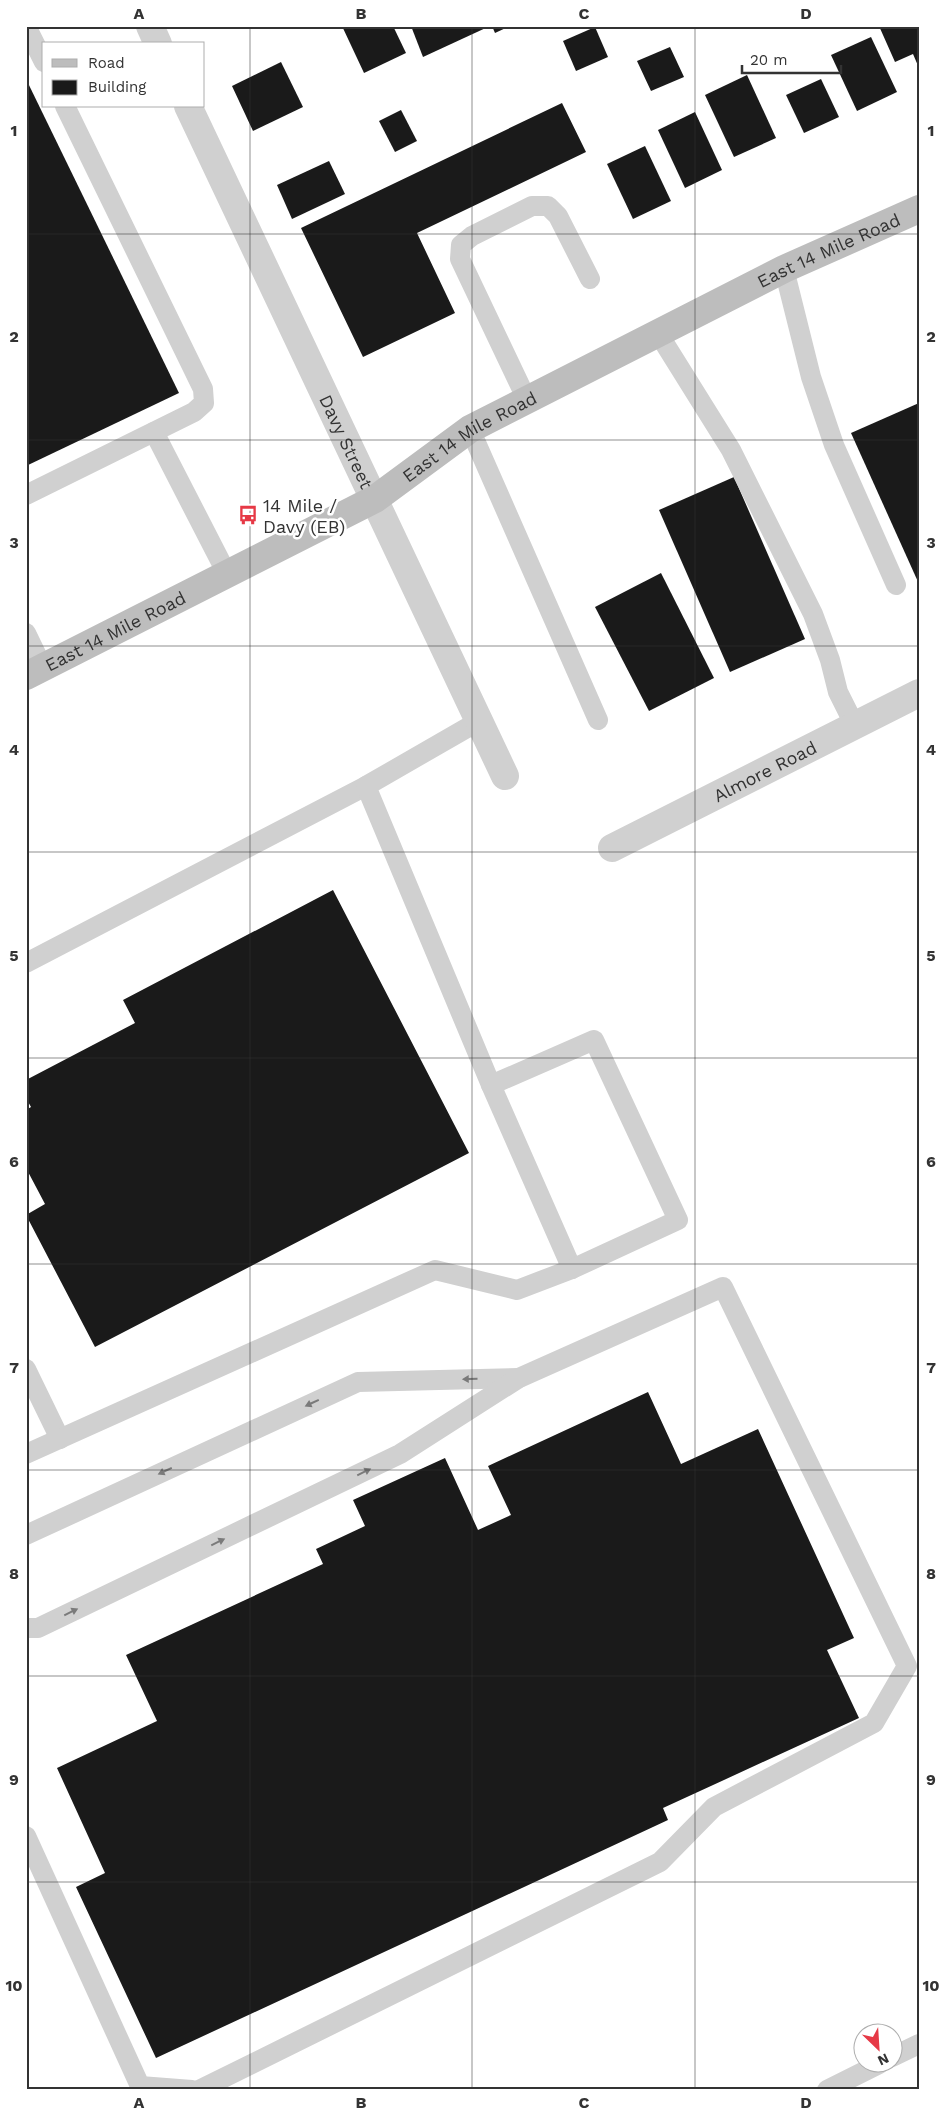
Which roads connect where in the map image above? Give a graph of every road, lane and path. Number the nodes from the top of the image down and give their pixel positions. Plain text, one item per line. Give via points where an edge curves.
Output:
1 (26, 26) edge
2 (42, 58) edge
3 (66, 108) edge
4 (189, 108) edge
5 (919, 210) edge
6 (784, 269) junction
7 (590, 279) dead end
8 (658, 333) junction
9 (527, 400) junction
10 (470, 428) junction
11 (154, 432) junction
12 (26, 495) edge
13 (375, 499) junction
14 (227, 574) junction
15 (896, 585) dead end
16 (26, 633) edge
17 (35, 672) edge
18 (919, 694) edge
19 (598, 720) dead end
20 (479, 721) junction
21 (855, 726) junction
22 (505, 776) dead end
23 (366, 786) junction
24 (612, 848) dead end
25 (26, 963) edge
26 (491, 1085) junction
27 (572, 1269) junction
28 (26, 1369) edge
29 (519, 1378) junction
30 (60, 1439) junction
31 (26, 1454) edge
32 (26, 1535) edge
33 (26, 1628) edge
34 (26, 1836) edge
35 (919, 2044) edge
36 (902, 2052) edge
37 (859, 2074) edge
38 (192, 2090) edge
39 (198, 2090) edge
40 (827, 2090) edge

1 - 2 lane
3 - 11 lane via 203,389 204,403 194,412
4 - 13 street, Davy Street
5 - 6 main road, East 14 Mile Road
6 - 8 main road, East 14 Mile Road
6 - 15 lane via 811,376 834,445
7 - 9 lane via 558,216 548,206 532,206 472,236 461,245 460,259
8 - 9 main road, East 14 Mile Road
8 - 21 lane via 731,450 812,614 830,660 838,692
9 - 10 main road, East 14 Mile Road
10 - 13 main road, East 14 Mile Road
10 - 19 lane
11 - 12 lane
11 - 14 lane
13 - 14 main road, East 14 Mile Road
13 - 20 street, Davy Street
14 - 17 main road, East 14 Mile Road
16 - 17 lane
18 - 21 street, Almore Road
20 - 22 street, Davy Street
20 - 23 lane
21 - 24 street, Almore Road
23 - 25 lane
23 - 26 lane
26 - 27 lane
26 - 27 lane via 594,1040 678,1220
27 - 30 lane via 517,1290 435,1270
28 - 30 lane
29 -> 32 lane via 358,1382
33 -> 29 lane via 38,1628 400,1454
29 - 39 lane via 723,1287 907,1666 874,1723 714,1807 660,1862
30 - 31 lane
34 - 38 lane via 140,2086
35 - 36 lane
37 - 40 lane

